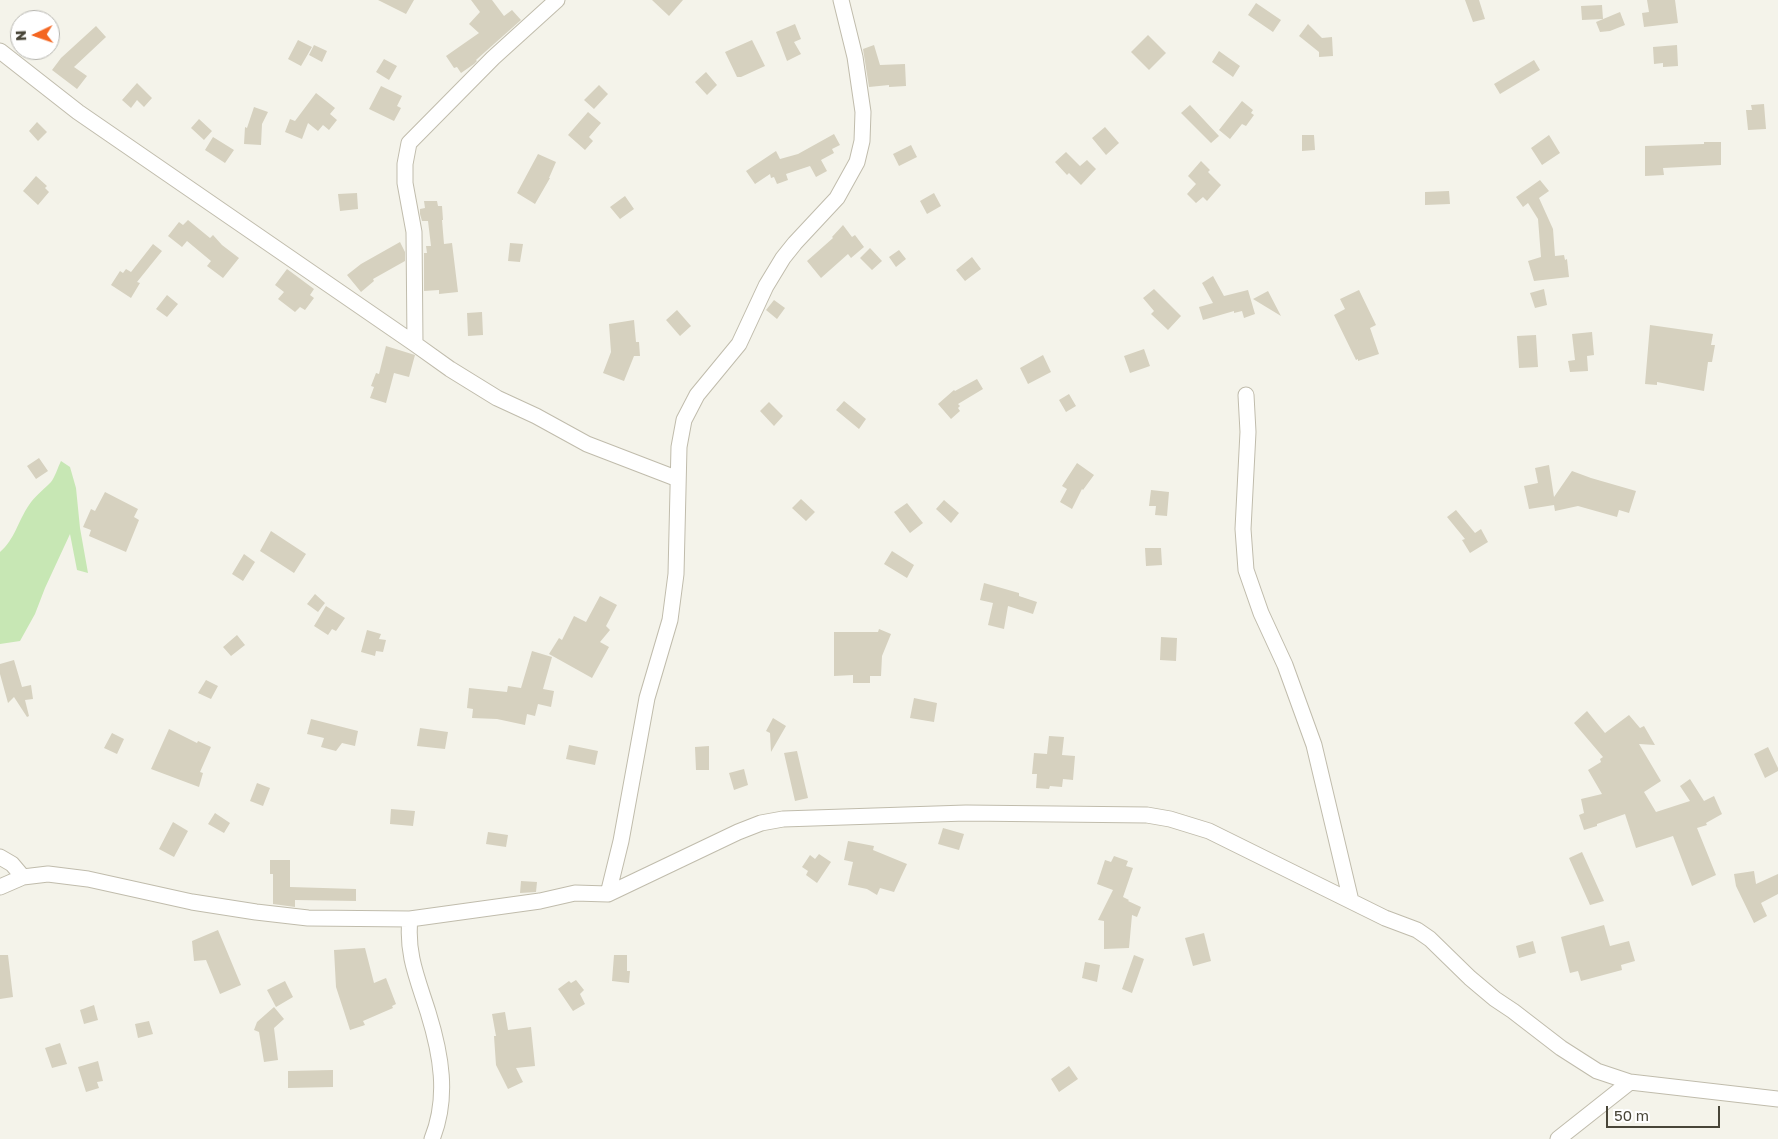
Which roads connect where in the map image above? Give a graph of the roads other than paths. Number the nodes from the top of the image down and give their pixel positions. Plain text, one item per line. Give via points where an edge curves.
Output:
1 (557, 0) edge
2 (841, 0) edge
3 (0, 51) edge
4 (416, 344) junction
5 (1246, 395) dead end
6 (678, 479) junction
7 (0, 857) edge
8 (24, 877) junction
9 (0, 887) edge
10 (608, 894) junction
11 (1351, 900) junction
12 (410, 919) junction
13 (1630, 1082) junction
14 (1778, 1099) edge
15 (432, 1139) edge
16 (1558, 1139) edge

1 - 4 street via 492,58 409,143 404,164 414,232
2 - 6 street via 855,57 863,112 857,162 837,198 784,258 766,286 739,344 697,395 684,420
3 - 4 street via 78,112
4 - 6 street via 450,370 497,398 587,444
5 - 11 street via 1248,432 1243,529 1246,570 1314,745
6 - 10 street via 676,574 670,620 647,698
7 - 8 street
8 - 9 street
8 - 12 street via 48,874 88,879 192,902 300,917
10 - 11 street via 761,823 783,819 966,813 1147,815 1170,819 1209,831
10 - 12 street via 575,893
11 - 13 street via 1417,930 1495,999 1561,1048 1597,1072
12 - 15 street via 411,959 440,1057 442,1098
13 - 14 street
13 - 16 street

